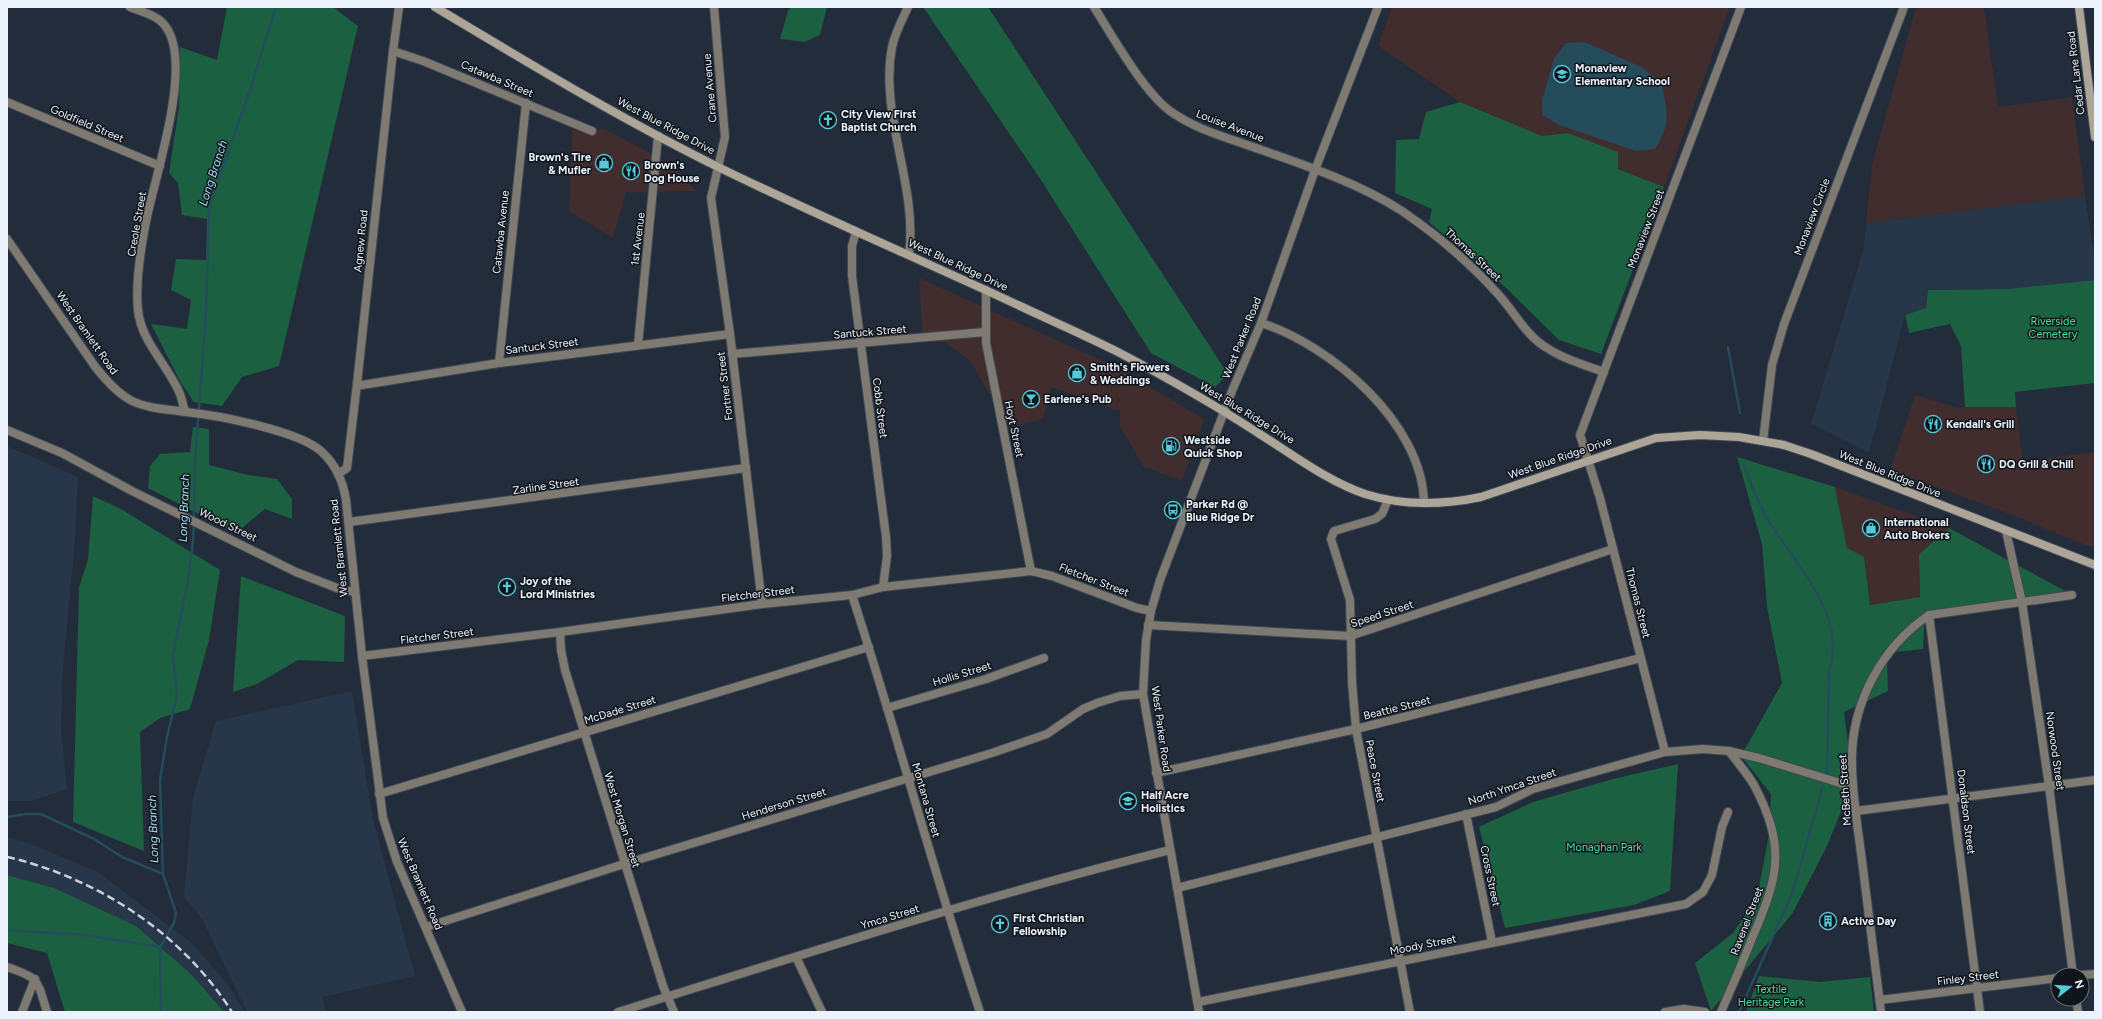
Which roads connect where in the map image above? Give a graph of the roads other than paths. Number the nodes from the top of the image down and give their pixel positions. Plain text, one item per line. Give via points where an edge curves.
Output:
1 (130, 7) edge
2 (399, 7) edge
3 (435, 7) edge
4 (714, 7) edge
5 (908, 7) edge
6 (1094, 7) edge
7 (1378, 7) edge
8 (1742, 7) edge
9 (1904, 7) edge
10 (2079, 7) edge
11 (393, 51) junction
12 (2093, 101) edge
13 (7, 102) edge
14 (526, 103) junction
15 (592, 131) dead end
16 (658, 136) junction
17 (2095, 137) edge
18 (160, 166) junction
19 (718, 167) junction
20 (1315, 170) junction
21 (856, 232) junction
22 (7, 239) edge
23 (909, 254) junction
24 (986, 290) junction
25 (1261, 323) junction
26 (985, 332) junction
27 (730, 334) junction
28 (861, 344) junction
29 (638, 345) junction
30 (732, 354) junction
31 (499, 363) junction
32 (1604, 372) junction
33 (358, 384) junction
34 (188, 412) junction
35 (1225, 412) junction
36 (7, 430) edge
37 (1763, 441) junction
38 (1589, 460) junction
39 (746, 468) junction
40 (338, 474) junction
41 (1388, 500) junction
42 (1424, 503) junction
43 (348, 522) junction
44 (2006, 532) junction
45 (1613, 549) junction
46 (2094, 566) edge
47 (1032, 571) junction
48 (884, 587) junction
49 (355, 592) junction
50 (852, 595) junction
51 (2072, 595) dead end
52 (2022, 602) junction
53 (762, 604) junction
54 (1151, 611) junction
55 (1929, 615) junction
56 (1148, 625) junction
57 (560, 632) junction
58 (1350, 636) junction
59 (869, 647) junction
60 (362, 656) junction
61 (1044, 658) dead end
62 (1641, 658) junction
63 (1143, 694) junction
64 (887, 708) junction
65 (1356, 729) junction
66 (584, 732) junction
67 (1729, 751) junction
68 (1665, 752) junction
69 (1156, 773) junction
70 (908, 778) junction
71 (2095, 780) edge
72 (2049, 786) junction
73 (1853, 787) junction
74 (379, 794) junction
75 (1953, 798) junction
76 (1856, 811) junction
77 (1728, 812) dead end
78 (1466, 814) junction
79 (1376, 838) junction
80 (1170, 850) junction
81 (624, 864) junction
82 (1177, 888) junction
83 (946, 911) junction
84 (426, 927) junction
85 (1492, 942) junction
86 (796, 957) junction
87 (1401, 961) junction
88 (7, 967) edge
89 (2072, 967) edge
90 (35, 979) junction
91 (2050, 979) edge
92 (1977, 988) junction
93 (668, 997) junction
94 (1880, 1000) junction
95 (1198, 1002) junction
96 (22, 1012) edge
97 (47, 1012) edge
98 (462, 1012) edge
99 (618, 1012) edge
100 (674, 1012) edge
101 (822, 1012) edge
102 (980, 1012) edge
103 (1199, 1012) edge
104 (1410, 1012) edge
105 (1665, 1012) edge
106 (1705, 1012) edge
107 (1721, 1012) edge
108 (1881, 1012) edge
109 (1980, 1012) edge

1 - 18 street, Creole Street via 157,18 169,32 175,57 171,120
2 - 11 street, Agnew Road
3 - 16 main road, West Blue Ridge Drive
4 - 19 street, Crane Avenue via 725,137
5 - 23 street via 895,35 890,66 892,102 911,240
6 - 20 street, Louise Avenue via 1150,92 1169,110 1204,130
7 - 20 street, West Parker Road
8 - 32 street, Monaview Street
9 - 37 street, Monaview Circle via 1784,324 1772,365
10 - 12 main road, Cedar Lane Road
11 - 14 street, Catawba Street
11 - 33 street, Agnew Road
12 - 17 main road, Cedar Lane Road
13 - 18 street, Goldfield Street
14 - 15 street, Catawba Street
14 - 31 street, Catawba Avenue
16 - 19 main road, West Blue Ridge Drive
16 - 29 street, 1st Avenue
18 - 34 street, Creole Street via 144,237 138,312 143,330
19 - 21 main road, West Blue Ridge Drive
19 - 27 street, Fortner Street via 711,198
20 - 25 street, West Parker Road
20 - 32 street, Thomas Street via 1380,198 1407,215 1484,278 1545,348 1568,360
21 - 23 main road, West Blue Ridge Drive
21 - 28 street, Cobb Street via 852,246 852,276
22 - 34 street, West Bramlett Road via 111,386 140,404 157,409
23 - 24 main road, West Blue Ridge Drive
24 - 26 street, Hoyt Street
24 - 35 main road, West Blue Ridge Drive via 1113,350
25 - 35 street, West Parker Road
25 - 42 street via 1327,355 1373,397 1398,431 1416,464 1423,484
26 - 28 street, Santuck Street
26 - 47 street, Hoyt Street
27 - 29 street, Santuck Street
27 - 30 street, Fortner Street
28 - 30 street, Santuck Street
28 - 48 street, Cobb Street via 886,537
29 - 31 street, Santuck Street
30 - 39 street, Fortner Street
31 - 33 street, Santuck Street
32 - 38 street, Monaview Street via 1580,435
33 - 40 street, Agnew Road via 347,468
34 - 40 street, West Bramlett Road via 252,424 308,443 321,450 332,462
35 - 41 main road, West Blue Ridge Drive via 1334,480
35 - 54 street, West Parker Road via 1160,580
36 - 49 street, Wood Street via 62,453 132,491 296,572 342,590
37 - 38 main road, West Blue Ridge Drive via 1721,435 1678,435 1656,438
37 - 44 main road, West Blue Ridge Drive via 1811,454
38 - 42 main road, West Blue Ridge Drive via 1481,497 1443,504
38 - 45 street, Thomas Street
39 - 43 street, Zarline Street
39 - 53 street, Fortner Street
40 - 43 street, West Bramlett Road via 344,486
41 - 42 main road, West Blue Ridge Drive
41 - 58 street, Peace Street via 1382,514 1375,519 1339,529 1332,535 1331,544 1350,600
43 - 49 street, West Bramlett Road
44 - 46 main road, West Blue Ridge Drive
44 - 52 street, Norwood Street
45 - 58 street, Speed Street
45 - 62 street, Thomas Street
47 - 48 street, Fletcher Street
47 - 54 street, Fletcher Street
48 - 50 street, Fletcher Street
49 - 60 street, West Bramlett Road
50 - 53 street, Fletcher Street
50 - 59 street, Montana Street
51 - 52 street, McBeth Street
52 - 55 street, McBeth Street
52 - 72 street, Norwood Street
53 - 57 street, Fletcher Street
54 - 56 street, West Parker Road
55 - 73 street, McBeth Street via 1913,626 1886,655 1867,690 1853,738
55 - 75 street, Donaldson Street
56 - 58 street, Speed Street
56 - 63 street, West Parker Road
57 - 60 street, Fletcher Street
57 - 66 street, West Morgan Street via 565,670
58 - 65 street, Peace Street
59 - 64 street, Montana Street
59 - 66 street, McDade Street
60 - 74 street, West Bramlett Road
61 - 64 street, Hollis Street via 986,679
62 - 65 street, Beattie Street
62 - 68 street, Thomas Street
63 - 69 street, West Parker Road
63 - 70 street, Henderson Street via 1097,702 1058,728 1036,739
64 - 70 street, Montana Street
65 - 69 street, Beattie Street
65 - 79 street, Peace Street
66 - 74 street, McDade Street
66 - 81 street, West Morgan Street
67 - 68 street, North Ymca Street via 1703,749
67 - 73 street, North Ymca Street
67 - 107 street, Ravenel Street via 1749,777 1763,804 1774,838 1776,863 1767,904
68 - 78 street, North Ymca Street via 1533,789 1496,807
69 - 80 street, West Parker Road
70 - 81 street, Henderson Street
70 - 83 street, Montana Street
71 - 72 street
72 - 75 street
72 - 89 street, Norwood Street
73 - 76 street, McBeth Street
74 - 84 street, West Bramlett Road via 391,846
75 - 76 street
75 - 92 street, Donaldson Street
76 - 94 street, McBeth Street
77 - 85 street, Moody Street via 1722,827 1712,875 1703,892 1686,904
78 - 79 street, North Ymca Street
78 - 85 street, Cross Street
79 - 82 street, North Ymca Street
79 - 87 street, Peace Street
80 - 82 street, West Parker Road
80 - 83 street, Ymca Street
81 - 84 street, Henderson Street
81 - 93 street, West Morgan Street
82 - 95 street, West Parker Road
83 - 86 street, Ymca Street
83 - 102 street, Montana Street
84 - 98 street, West Bramlett Road
85 - 87 street, Moody Street
86 - 93 street, Ymca Street
86 - 101 street
87 - 95 street, Moody Street
87 - 104 street, Peace Street
88 - 90 street
90 - 96 street
90 - 97 street
91 - 92 street, Finley Street
92 - 94 street, Finley Street
92 - 109 street, Donaldson Street
93 - 99 street, Ymca Street
93 - 100 street, West Morgan Street
94 - 108 street, McBeth Street
95 - 103 street, West Parker Road
105 - 106 street via 1684,1009

